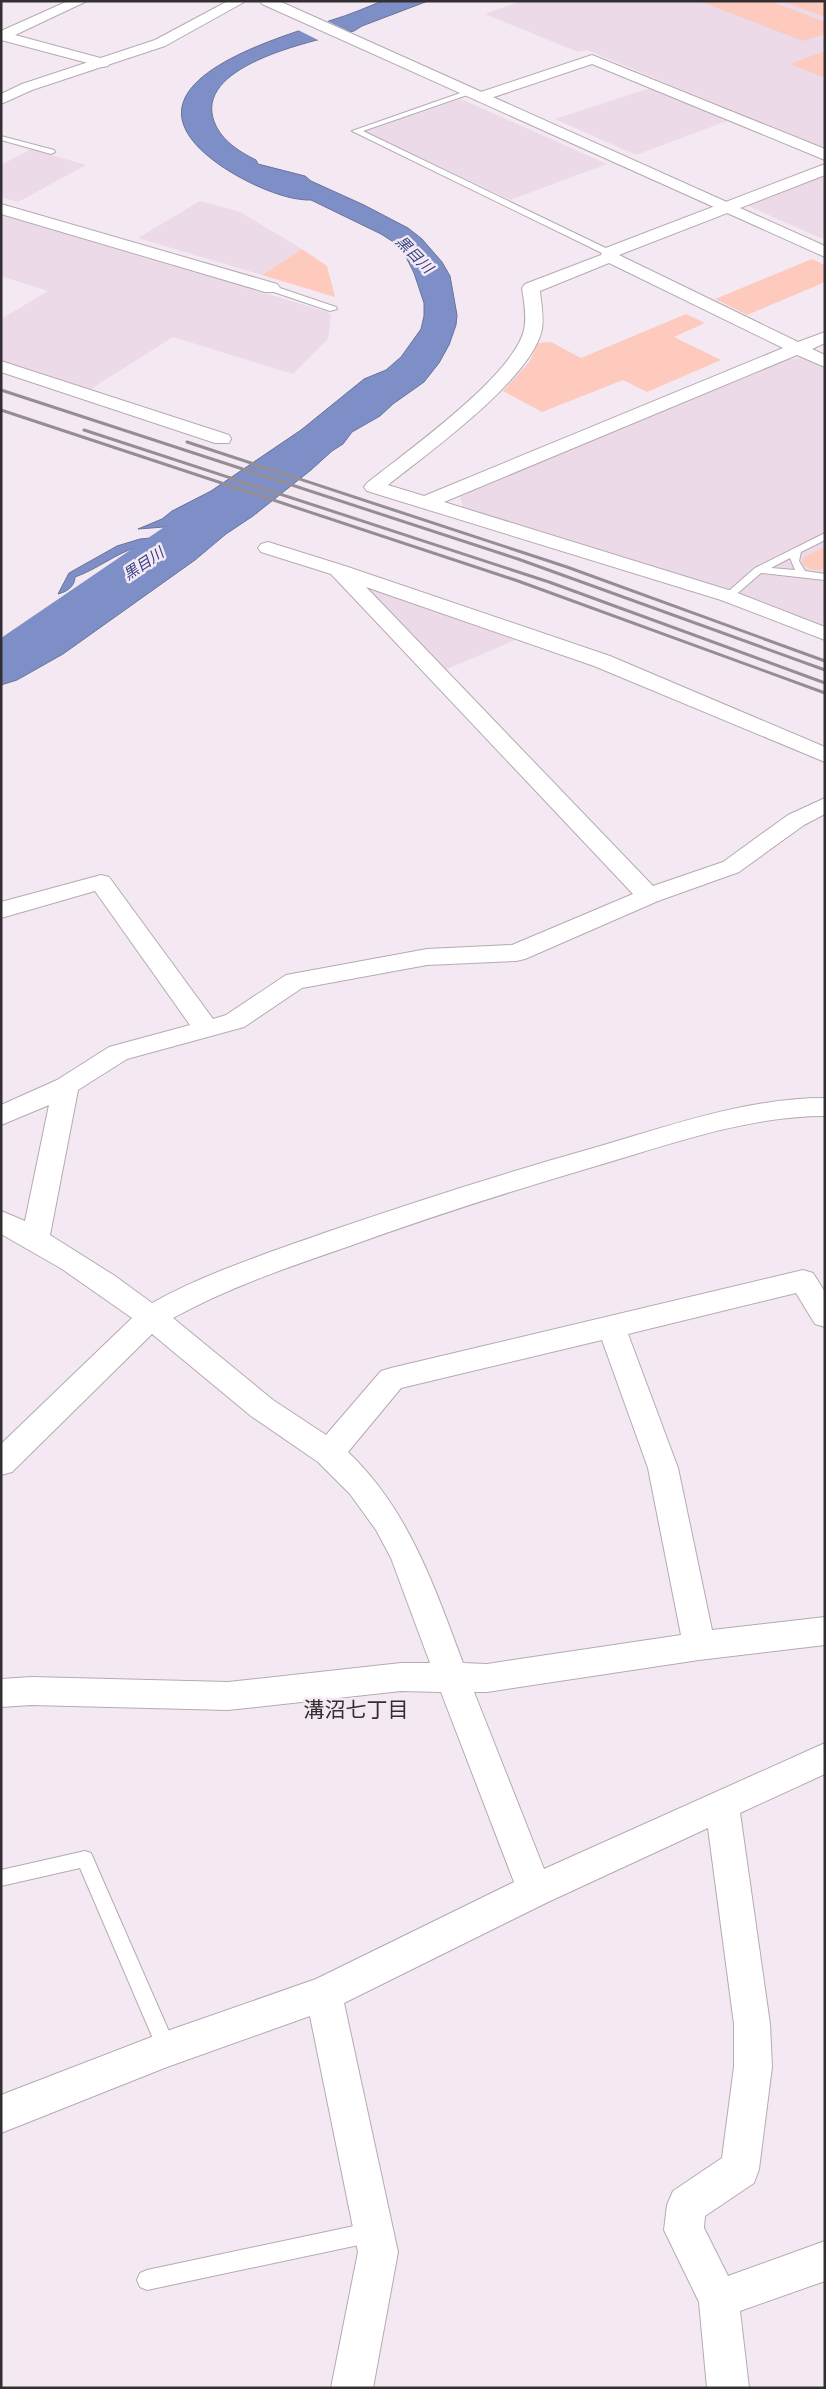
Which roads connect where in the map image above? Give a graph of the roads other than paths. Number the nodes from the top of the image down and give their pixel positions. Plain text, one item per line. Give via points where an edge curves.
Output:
1 (80, 1) edge
2 (239, 1) edge
3 (267, 1) edge
4 (1, 36) edge
5 (103, 63) junction
6 (475, 95) junction
7 (1, 100) edge
8 (1, 138) edge
9 (50, 152) dead end
10 (825, 156) edge
11 (825, 169) edge
12 (726, 208) junction
13 (1, 209) edge
14 (825, 252) edge
15 (610, 255) junction
16 (271, 288) joint
17 (333, 308) dead end
18 (825, 337) edge
19 (797, 350) junction
20 (825, 362) edge
21 (1, 366) edge
22 (222, 439) dead end
23 (425, 503) junction
24 (825, 536) edge
25 (268, 548) dead end
26 (796, 552) junction
27 (338, 570) junction
28 (759, 570) junction
29 (802, 574) junction
30 (825, 578) edge
31 (728, 596) junction
32 (825, 634) edge
33 (741, 701) dead end
34 (825, 736) edge
35 (825, 755) edge
36 (825, 805) edge
37 (649, 896) junction
38 (1, 910) edge
39 (207, 1029) junction
40 (66, 1086) junction
41 (825, 1107) edge
42 (1, 1116) edge
43 (1, 1221) edge
44 (35, 1238) junction
45 (152, 1316) junction
46 (825, 1316) edge
47 (611, 1326) junction
48 (329, 1454) junction
49 (1, 1463) edge
50 (825, 1631) edge
51 (698, 1646) junction
52 (452, 1679) junction
53 (1, 1693) edge
54 (825, 1758) edge
55 (722, 1806) junction
56 (1, 1878) edge
57 (536, 1890) junction
58 (324, 1994) junction
59 (167, 2049) junction
60 (1, 2114) edge
61 (374, 2232) junction
62 (825, 2261) edge
63 (147, 2280) dead end
64 (719, 2299) junction
65 (352, 2388) edge
66 (728, 2388) edge

1 - 4 street
2 - 5 street via 173,38
3 - 6 street
4 - 5 street
5 - 7 street via 27,87
6 - 10 street via 592,59
6 - 12 street
6 - 15 lane via 356,131
8 - 9 lane
11 - 12 street
12 - 14 street
12 - 15 street
13 - 16 street
15 - 19 street
15 - 23 street via 531,288 533,331 521,358 489,392 374,487
16 - 17 lane
18 - 19 street
19 - 20 street
19 - 23 street
21 - 22 street
23 - 31 street
24 - 26 lane
25 - 27 street
26 - 28 lane
26 - 29 lane via 794,561
27 - 35 street via 602,662
27 - 37 street
28 - 29 lane
28 - 31 lane
29 - 30 lane
31 - 32 street
33 - 34 street
36 - 37 street via 796,820 731,867
37 - 39 street via 516,953 427,957 295,982 236,1021
38 - 39 street via 102,882
39 - 40 street via 118,1053
40 - 42 street
40 - 44 street
41 - 45 street via 765,1110 574,1162 268,1264 174,1303
43 - 44 street
44 - 45 street
45 - 48 street via 264,1410
45 - 49 street
46 - 47 street via 803,1281
47 - 48 street via 391,1379
47 - 51 street via 663,1468
48 - 52 street via 364,1490 386,1519 403,1550
50 - 51 street
51 - 52 street via 487,1678
52 - 53 street via 401,1677 228,1696
52 - 57 street
54 - 55 street
55 - 57 street
55 - 64 street via 752,2024 754,2067 740,2169 687,2205 684,2230
56 - 59 lane via 85,1859
57 - 58 street
58 - 59 street
58 - 61 street
59 - 60 street
61 - 63 lane
61 - 65 street via 378,2252
62 - 64 street
64 - 66 street

